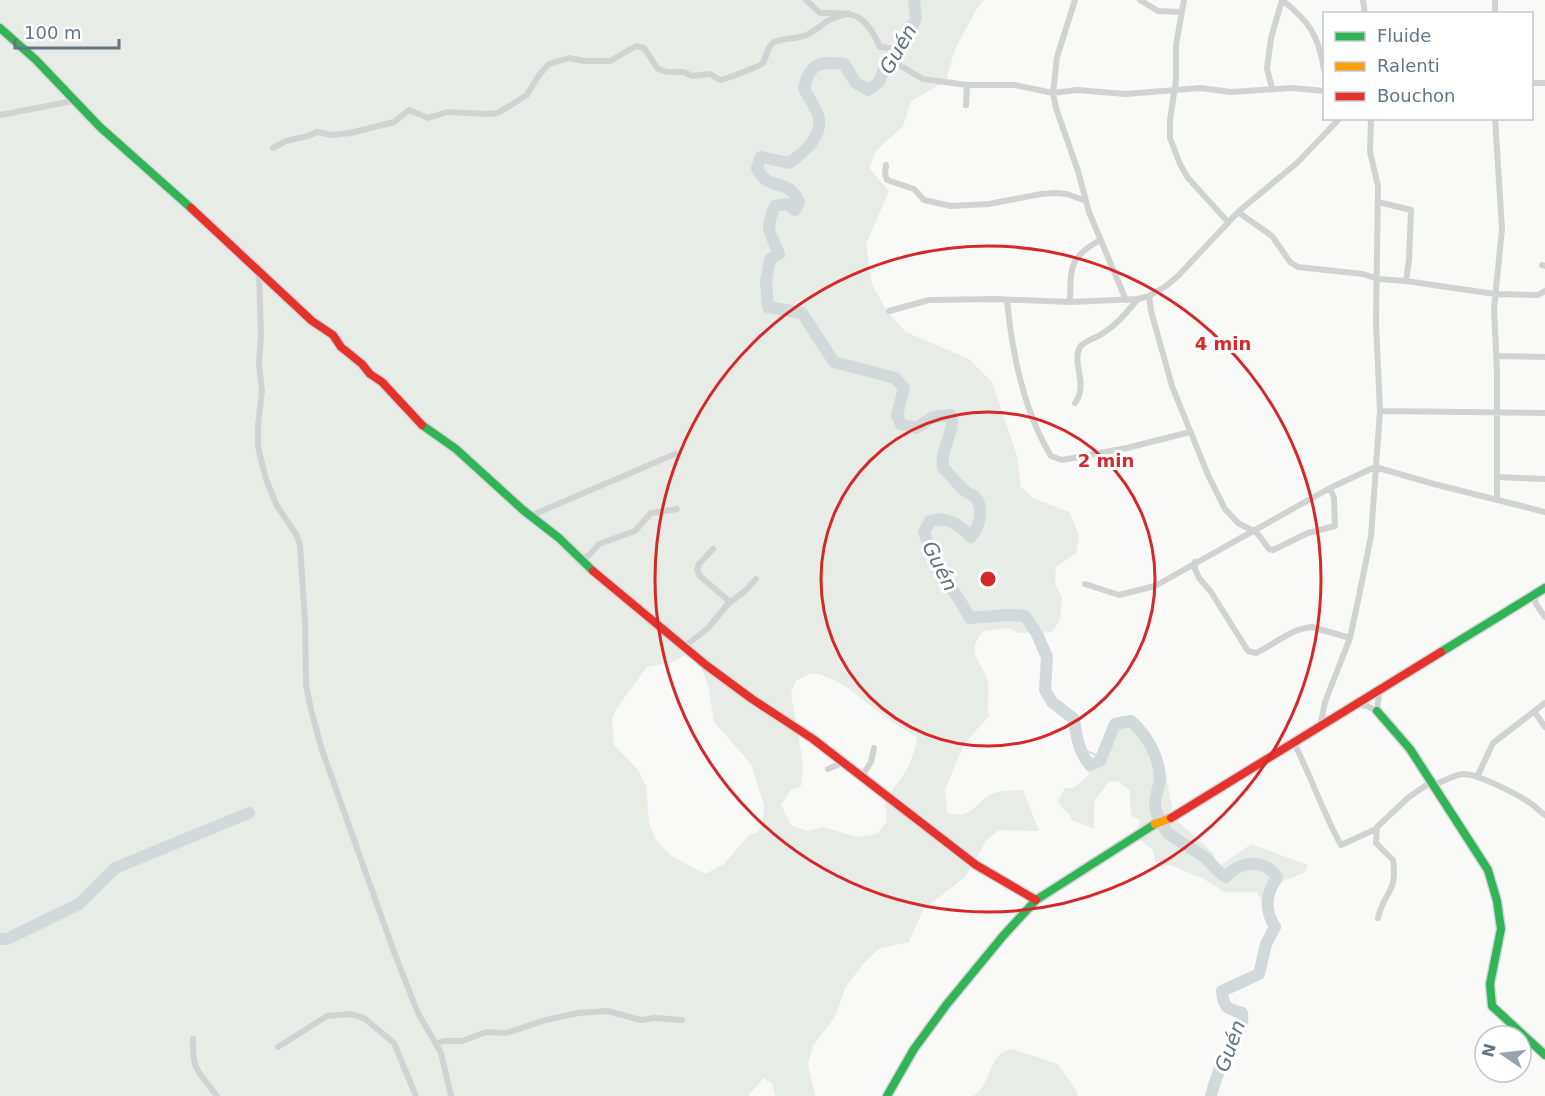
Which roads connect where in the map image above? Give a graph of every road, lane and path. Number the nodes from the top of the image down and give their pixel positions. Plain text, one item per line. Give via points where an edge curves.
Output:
1 (806, 0) edge
2 (1075, 0) edge
3 (1140, 0) edge
4 (1184, 0) edge
5 (1282, 0) edge
6 (1182, 12) junction
7 (848, 13) junction
8 (0, 28) edge
9 (1323, 64) edge
10 (967, 85) junction
11 (1272, 88) junction
12 (1174, 90) junction
13 (1323, 91) edge
14 (1053, 93) junction
15 (73, 101) junction
16 (966, 105) dead end
17 (0, 115) edge
18 (1338, 120) edge
19 (1371, 120) edge
20 (1495, 120) edge
21 (273, 148) dead end
22 (886, 165) dead end
23 (1086, 201) junction
24 (1378, 202) junction
25 (1238, 212) junction
26 (1228, 222) junction
27 (1100, 240) junction
28 (259, 272) junction
29 (1378, 279) junction
30 (1406, 281) junction
31 (1545, 291) edge
32 (1496, 294) junction
33 (1149, 296) junction
34 (1138, 299) junction
35 (1006, 300) junction
36 (1126, 300) junction
37 (1070, 302) junction
38 (889, 311) dead end
39 (1496, 356) junction
40 (1545, 357) edge
41 (1075, 403) dead end
42 (1380, 411) junction
43 (1497, 411) junction
44 (1545, 413) edge
45 (1190, 432) junction
46 (675, 454) dead end
47 (1375, 467) junction
48 (1497, 477) junction
49 (1545, 479) edge
50 (1330, 488) junction
51 (1497, 500) junction
52 (677, 509) dead end
53 (1545, 512) edge
54 (530, 516) junction
55 (1252, 531) junction
56 (713, 549) dead end
57 (580, 560) junction
58 (1195, 562) junction
59 (756, 579) dead end
60 (1085, 584) dead end
61 (1545, 588) edge
62 (1534, 595) junction
63 (730, 602) junction
64 (1545, 617) edge
65 (1350, 638) junction
66 (684, 647) junction
67 (1384, 688) junction
68 (1545, 703) edge
69 (1357, 704) junction
70 (1377, 711) junction
71 (1534, 711) junction
72 (1320, 727) junction
73 (1545, 727) edge
74 (1294, 743) junction
75 (874, 748) dead end
76 (844, 762) junction
77 (828, 769) dead end
78 (862, 776) junction
79 (1477, 777) junction
80 (1432, 783) junction
81 (1545, 815) edge
82 (1376, 829) junction
83 (1036, 900) junction
84 (1378, 918) dead end
85 (682, 1020) dead end
86 (193, 1039) dead end
87 (436, 1044) junction
88 (278, 1047) dead end
89 (1545, 1055) edge
90 (217, 1096) edge
91 (416, 1096) edge
92 (452, 1096) edge
93 (887, 1096) edge

1 - 7 street via 820,13
2 - 14 street via 1058,57
3 - 6 street via 1158,11
4 - 6 street
5 - 9 street via 1309,25 1320,45
5 - 11 street via 1268,58
6 - 12 street
7 - 10 street via 864,20 880,46 900,51 899,64 923,79
7 - 21 street via 802,36 775,42 759,67 728,79 658,69 644,48 636,46 610,61 569,58 549,64 527,95 498,113 448,111 428,118 409,110 394,122 350,133 317,132
8 - 15 street
10 - 14 street via 1016,85
10 - 16 street
11 - 12 street via 1231,92
11 - 13 street
12 - 14 street
12 - 26 street via 1169,131 1174,150 1188,178
14 - 23 street
15 - 17 street
15 - 28 street
18 - 25 street via 1297,163
19 - 24 street via 1370,152
20 - 32 street via 1502,229
22 - 23 street via 887,180 914,189 924,201 934,203 989,204 1056,193
23 - 27 street
24 - 29 street
24 - 30 street via 1411,210
25 - 26 street
25 - 29 street via 1272,236 1294,265
26 - 33 street via 1178,276
27 - 36 street
27 - 37 street via 1076,258 1071,270
28 - 54 street via 333,335 426,430 456,449
28 - 87 street via 262,391 258,447 277,506 300,545 306,684 311,710 394,952 418,1013
29 - 30 street
29 - 42 street
30 - 32 street
31 - 32 street via 1538,295
32 - 39 street
33 - 34 street
33 - 45 street via 1159,343
34 - 36 street
34 - 41 street via 1114,326 1080,348 1081,388
35 - 37 street
35 - 38 street via 929,300
35 - 45 street via 1026,399 1051,456 1062,460
36 - 37 street
39 - 40 street
39 - 43 street
42 - 43 street
42 - 47 street
43 - 44 street
43 - 48 street
45 - 55 street via 1225,509
46 - 54 street
47 - 50 street
47 - 51 street
47 - 65 street via 1371,536
48 - 49 street
48 - 51 street
50 - 55 street
50 - 55 street via 1335,526 1271,550
51 - 53 street
52 - 57 street via 651,513 635,531 599,544
54 - 57 street
55 - 58 street
56 - 63 street via 697,570
57 - 66 street
58 - 60 street via 1155,586 1119,595
58 - 65 street via 1199,578 1248,651 1256,653 1281,637 1312,627
59 - 63 street
61 - 62 street
62 - 64 street
62 - 67 street
63 - 66 street via 708,628
65 - 72 street via 1325,702
66 - 76 street
67 - 69 street
67 - 70 street via 1379,694
68 - 71 street
69 - 70 street
69 - 72 street
70 - 80 street via 1407,745
71 - 73 street
71 - 79 street via 1493,743
72 - 74 street
74 - 82 street via 1341,845
74 - 83 street via 1155,824
75 - 78 street
76 - 77 street
76 - 78 street
78 - 83 street via 976,865
79 - 80 street via 1462,774 1443,783
79 - 81 street via 1530,803
80 - 82 street via 1421,788
80 - 89 street via 1488,865 1495,885 1501,924 1489,986 1492,1006
82 - 84 street via 1376,843 1393,860 1394,880
83 - 93 street via 947,1004 914,1049
85 - 87 street via 641,1020 607,1011
86 - 90 street via 194,1065
87 - 92 street
88 - 91 street via 327,1016 351,1014 364,1018 394,1043

